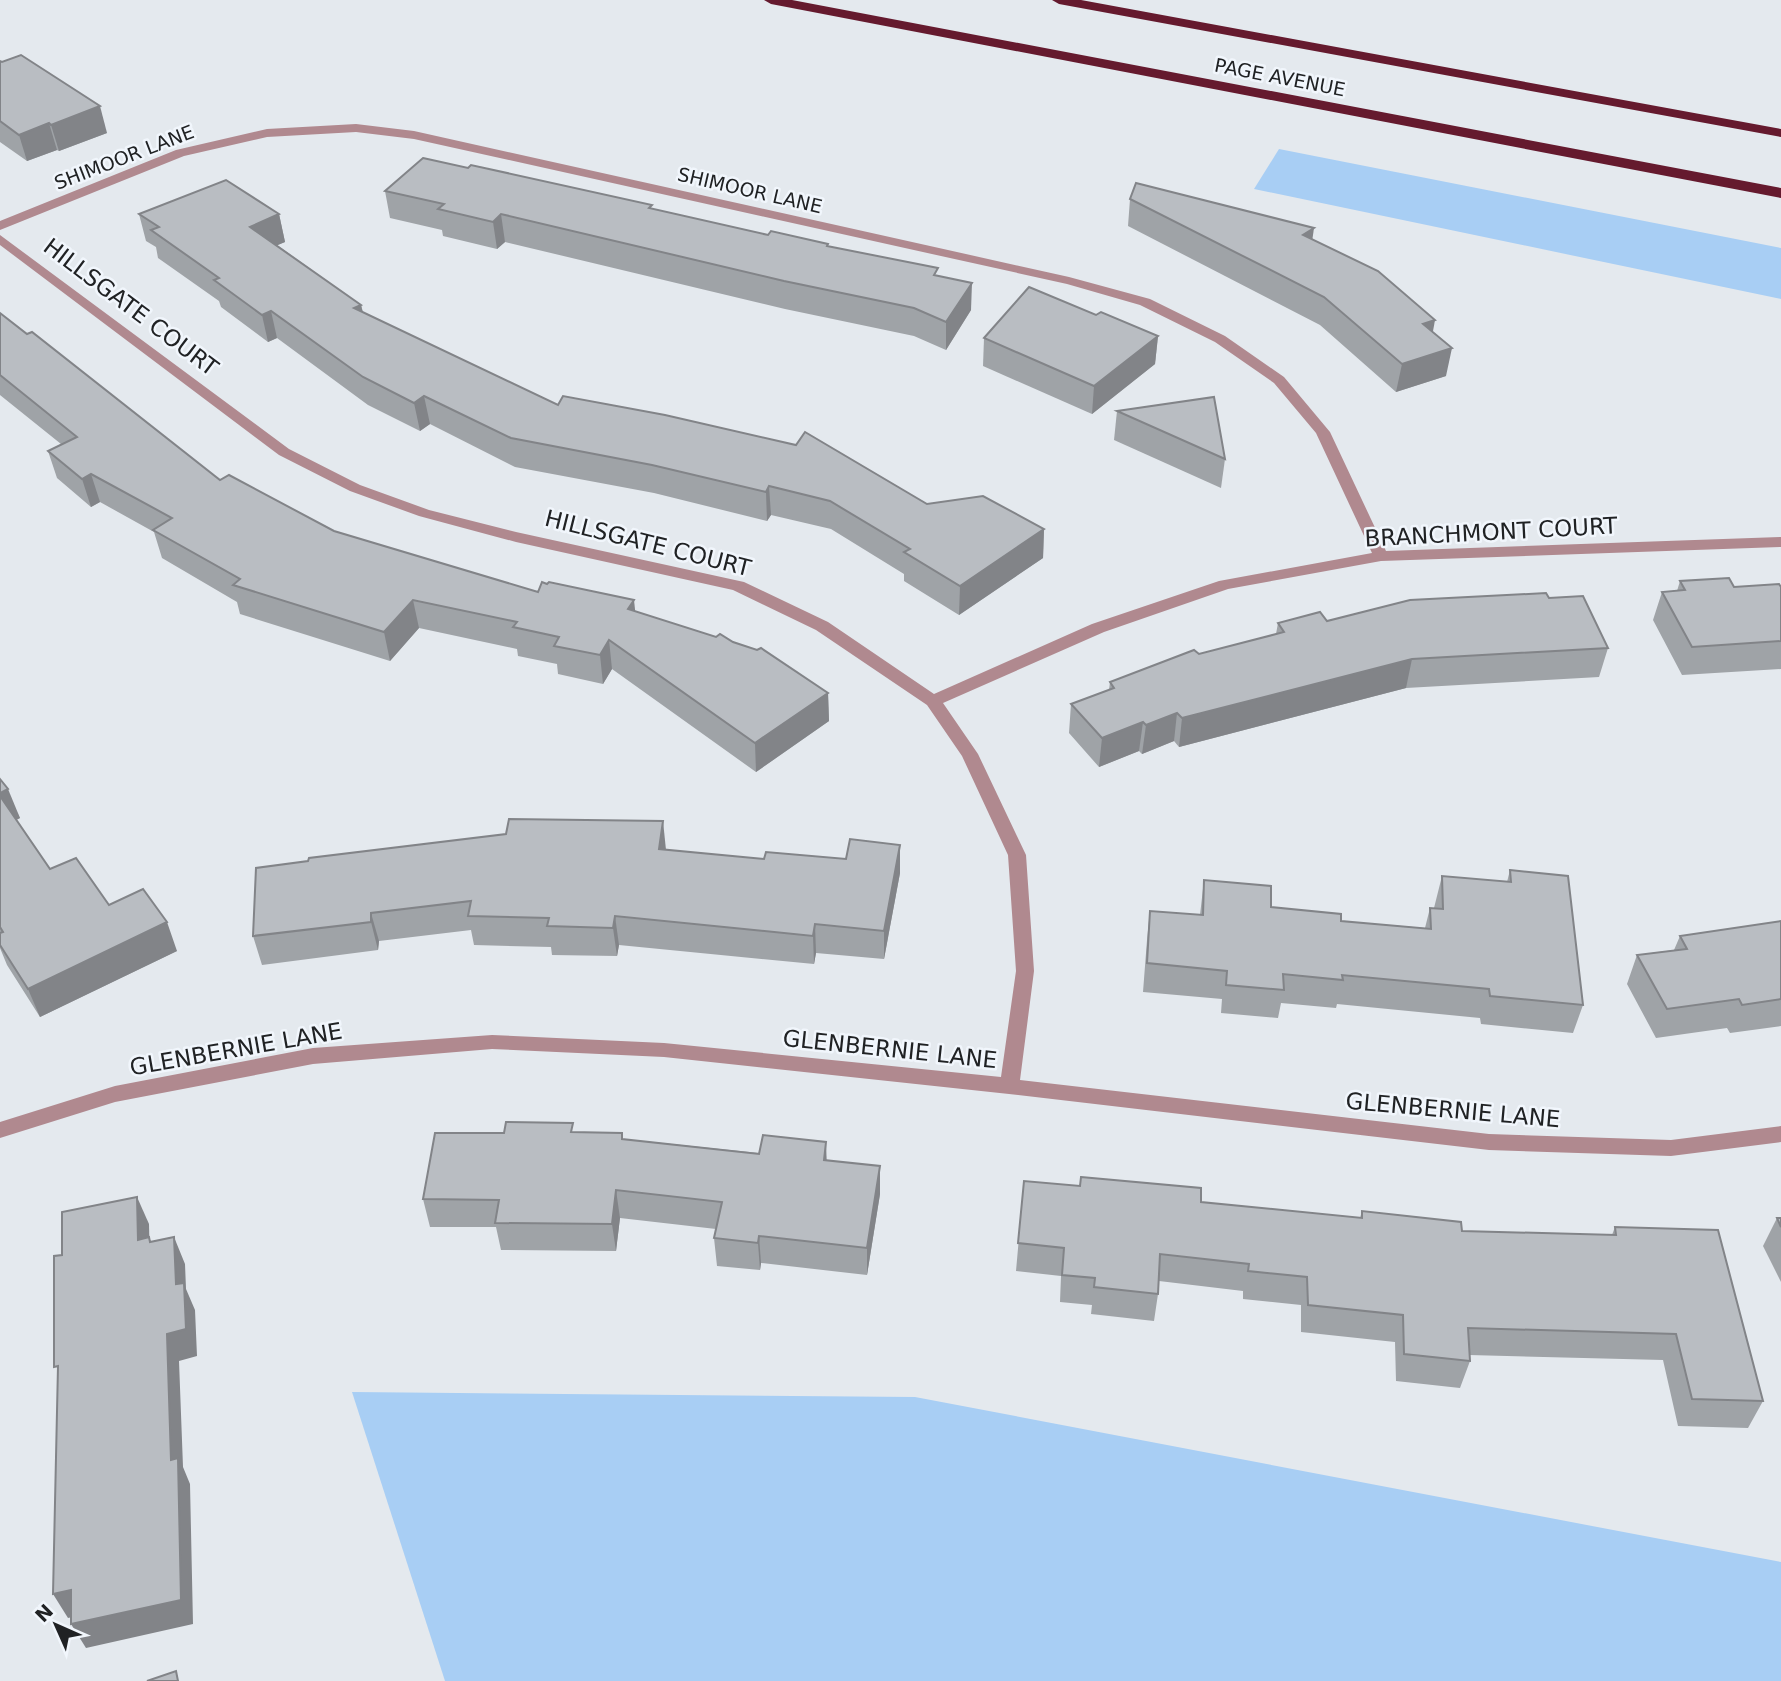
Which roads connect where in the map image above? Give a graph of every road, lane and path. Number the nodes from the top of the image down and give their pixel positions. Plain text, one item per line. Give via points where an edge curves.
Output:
1 (771, 0) edge
2 (1059, 0) edge
3 (1781, 133) edge
4 (1781, 193) edge
5 (0, 226) edge
6 (0, 239) edge
7 (1781, 542) edge
8 (1381, 556) junction
9 (933, 701) junction
10 (1009, 1086) junction
11 (0, 1130) edge
12 (1781, 1135) edge

1 - 4 highway, PAGE AVENUE
2 - 3 highway, PAGE AVENUE
5 - 8 street, SHIMOOR LANE via 180,153 267,133 356,128 414,135 1069,281 1145,302 1220,339 1279,380 1324,432
6 - 9 street, HILLSGATE COURT via 284,452 343,482 437,516 738,586 822,626
7 - 8 street, BRANCHMONT COURT
8 - 9 street, BRANCHMONT COURT via 1225,585 1098,628
9 - 10 street, HILLSGATE COURT via 970,754 1017,855 1025,971
10 - 11 street, GLENBERNIE LANE via 664,1050 492,1042 313,1056 115,1094
10 - 12 street, GLENBERNIE LANE via 1489,1142 1671,1148

